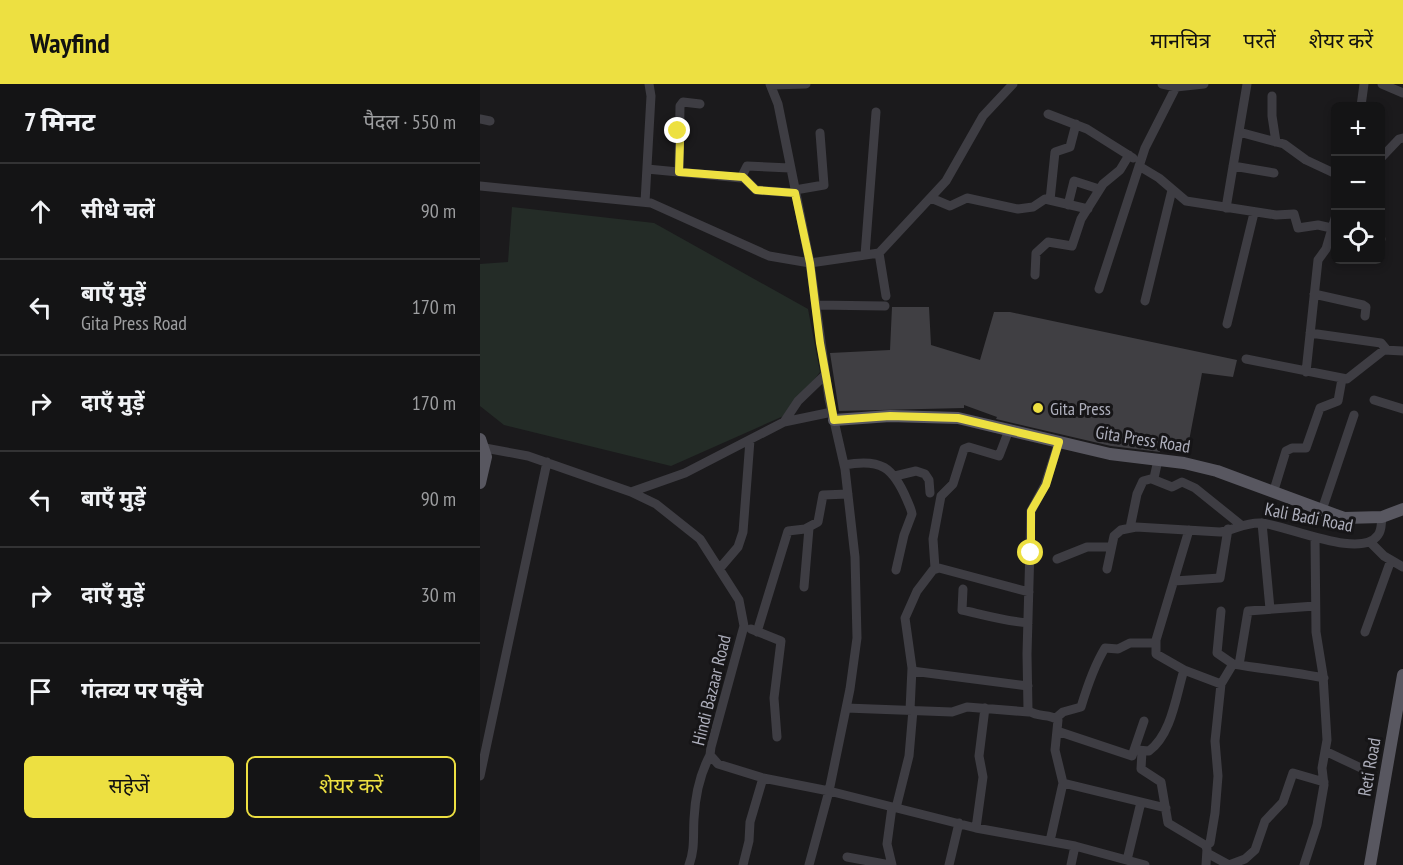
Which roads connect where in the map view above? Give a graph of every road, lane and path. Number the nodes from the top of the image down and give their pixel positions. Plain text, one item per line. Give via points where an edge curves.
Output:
1 (650, 84) edge
2 (806, 84) edge
3 (1013, 84) edge
4 (1162, 84) edge
5 (1204, 84) edge
6 (1247, 84) edge
7 (1364, 84) edge
8 (1382, 84) edge
9 (771, 85) edge
10 (1176, 87) junction
11 (1403, 93) edge
12 (1272, 96) dead end
13 (1362, 102) edge
14 (700, 104) dead end
15 (876, 112) dead end
16 (1048, 114) dead end
17 (1076, 124) junction
18 (1239, 132) junction
19 (820, 133) dead end
20 (1403, 138) edge
21 (1276, 142) junction
22 (1128, 155) junction
23 (1383, 156) edge
24 (1140, 164) junction
25 (1233, 166) junction
26 (790, 168) junction
27 (647, 169) junction
28 (679, 172) junction
29 (1331, 172) edge
30 (1274, 173) dead end
31 (743, 177) junction
32 (480, 186) edge
33 (1099, 189) junction
34 (1172, 190) junction
35 (795, 192) junction
36 (931, 198) junction
37 (1050, 200) junction
38 (645, 202) junction
39 (1068, 205) junction
40 (1226, 208) junction
41 (1088, 209) junction
42 (1254, 213) junction
43 (1331, 227) edge
44 (1331, 236) edge
45 (879, 253) junction
46 (865, 255) junction
47 (810, 263) junction
48 (1035, 275) dead end
49 (1099, 289) dead end
50 (1314, 294) junction
51 (1144, 301) dead end
52 (816, 305) junction
53 (1365, 316) dead end
54 (1227, 324) dead end
55 (1310, 333) junction
56 (1386, 350) junction
57 (1403, 351) edge
58 (1246, 359) dead end
59 (1306, 372) junction
60 (825, 375) junction
61 (1342, 379) junction
62 (1374, 400) dead end
63 (1403, 409) edge
64 (1354, 415) dead end
65 (833, 416) junction
66 (784, 422) junction
67 (1009, 430) junction
68 (750, 440) junction
69 (1059, 442) junction
70 (482, 443) edge
71 (1158, 460) junction
72 (547, 462) junction
73 (844, 465) junction
74 (895, 476) junction
75 (1152, 479) junction
76 (480, 483) edge
77 (1274, 490) junction
78 (631, 492) junction
79 (930, 493) dead end
80 (848, 494) junction
81 (1403, 509) edge
82 (1322, 510) junction
83 (1382, 517) junction
84 (1262, 523) junction
85 (1245, 524) junction
86 (809, 528) junction
87 (1130, 528) junction
88 (1228, 529) junction
89 (1190, 530) junction
90 (1316, 537) junction
91 (1371, 542) junction
92 (1110, 547) junction
93 (1057, 559) dead end
94 (1391, 560) junction
95 (1403, 567) edge
96 (720, 568) junction
97 (935, 568) junction
98 (1107, 569) dead end
99 (896, 570) dead end
100 (1174, 581) junction
101 (804, 587) dead end
102 (963, 589) dead end
103 (1029, 592) junction
104 (1315, 606) junction
105 (1270, 609) junction
106 (1221, 611) dead end
107 (1028, 623) junction
108 (744, 626) junction
109 (757, 632) junction
110 (1365, 632) dead end
111 (1156, 643) junction
112 (1236, 664) junction
113 (1184, 670) junction
114 (912, 671) junction
115 (1403, 675) edge
116 (1324, 678) junction
117 (1221, 684) junction
118 (1028, 686) junction
119 (846, 708) junction
120 (985, 708) junction
121 (911, 710) junction
122 (1029, 712) junction
123 (1056, 718) junction
124 (1144, 721) dead end
125 (1057, 731) junction
126 (777, 737) dead end
127 (1139, 750) junction
128 (1325, 752) junction
129 (711, 755) junction
130 (1361, 768) dead end
131 (480, 776) edge
132 (763, 778) junction
133 (1324, 782) junction
134 (1063, 783) junction
135 (829, 791) junction
136 (1140, 802) junction
137 (894, 808) junction
138 (1166, 808) junction
139 (959, 823) junction
140 (976, 828) junction
141 (1050, 841) junction
142 (1075, 846) junction
143 (1207, 850) junction
144 (847, 857) dead end
145 (1127, 860) junction
146 (689, 865) edge
147 (742, 865) edge
148 (809, 865) edge
149 (891, 865) edge
150 (949, 865) edge
151 (1071, 865) edge
152 (1145, 865) edge
153 (1206, 865) edge
154 (1304, 865) edge
155 (1370, 865) edge

1 - 27 street
2 - 9 street
3 - 36 street via 983,116 946,181
4 - 10 street
5 - 10 street
6 - 18 street
7 - 13 street
8 - 11 street
9 - 26 street
10 - 24 street
12 - 21 street
14 - 28 street via 683,102 680,106
15 - 46 street
16 - 17 street
17 - 22 street
17 - 37 street via 1070,147 1055,152
18 - 21 street
18 - 25 street
19 - 35 street via 824,185
20 - 23 street
21 - 29 street
22 - 24 street
22 - 33 street via 1120,170
24 - 34 street
24 - 49 street
25 - 30 street
25 - 40 street
26 - 31 street via 747,166
26 - 35 street
27 - 28 street
27 - 38 street
28 - 31 street
31 - 35 street via 756,190
32 - 38 street
33 - 39 street via 1074,181
33 - 41 street
34 - 40 street via 1186,201
34 - 51 street
35 - 47 street
36 - 37 street via 948,206 967,198 1013,209
36 - 45 street
37 - 39 street
38 - 47 street via 769,256
39 - 41 street
40 - 42 street
41 - 48 street via 1079,222 1072,246 1048,242 1036,252
42 - 43 street via 1294,214 1298,228
42 - 54 street
44 - 50 street via 1319,256
45 - 46 street
45 - 52 street via 886,301
46 - 47 street
47 - 52 street
50 - 53 street via 1363,305
50 - 55 street
52 - 60 street
55 - 56 street via 1381,343
55 - 59 street
56 - 57 street
56 - 61 street via 1352,377
58 - 59 street
59 - 61 street
60 - 65 street
60 - 66 street via 798,401
61 - 77 street via 1338,401 1320,408 1306,448 1286,451
62 - 63 street
64 - 82 street
65 - 66 street
65 - 67 main road, Gita Press Road via 940,416
65 - 73 street
66 - 68 street
67 - 69 main road, Gita Press Road
67 - 97 street via 999,456 969,447 964,450 953,484 941,496 932,543
68 - 78 street via 685,473
68 - 96 street via 743,532 738,547
69 - 71 main road, Gita Press Road
69 - 103 street via 1046,485 1031,511
70 - 72 street, Hindi Bazaar Road
70 - 76 main road via 485,466
71 - 75 street
71 - 77 main road, Gita Press Road via 1217,471
72 - 78 street, Hindi Bazaar Road
72 - 131 street
73 - 74 street via 870,462
73 - 80 street
74 - 79 street via 916,471 925,474
74 - 99 street via 912,514
75 - 85 street via 1170,487 1180,482 1188,485
75 - 87 street via 1143,481
77 - 82 main road, Gita Press Road
78 - 96 street, Hindi Bazaar Road via 656,504 700,539
80 - 86 street via 823,495 820,518
80 - 119 street via 855,557 857,638
81 - 83 main road, Gita Press Road
82 - 83 main road, Gita Press Road via 1344,518
83 - 91 street, Kali Badi Road via 1381,530
84 - 85 street, Kali Badi Road
84 - 90 street, Kali Badi Road
84 - 105 street
85 - 88 street, Kali Badi Road
86 - 101 street
86 - 109 street via 790,529 787,533
87 - 89 street, Kali Badi Road
87 - 92 street via 1114,536
88 - 89 street, Kali Badi Road
88 - 100 street via 1220,578
89 - 100 street
90 - 91 street, Kali Badi Road via 1333,542
90 - 104 street
91 - 94 street
92 - 93 street via 1087,547
92 - 98 street
94 - 95 street
94 - 110 street
96 - 108 street, Hindi Bazaar Road via 739,600
97 - 103 street
97 - 114 street via 915,594 905,618
100 - 111 street
102 - 107 street via 962,610
103 - 107 street
104 - 105 street
104 - 116 street
105 - 112 street via 1246,613
106 - 112 street via 1217,653
107 - 118 street
108 - 109 street
108 - 129 street, Hindi Bazaar Road
109 - 126 street via 781,641 774,698
111 - 113 street via 1156,654
111 - 123 street via 1105,648 1089,679 1081,707
112 - 116 street
112 - 117 street
113 - 117 street
113 - 127 street via 1167,726 1152,749
114 - 118 street
114 - 121 street
115 - 155 main road, Reti Road
116 - 128 street
117 - 143 street via 1215,741 1215,813
118 - 122 street
119 - 121 street
119 - 135 street
120 - 121 street via 967,707 952,712
120 - 122 street
120 - 140 street via 979,756 983,777
121 - 137 street via 909,756
122 - 123 street
123 - 125 street
124 - 127 street
125 - 127 street via 1128,756
125 - 134 street via 1055,750
127 - 138 street via 1142,769 1161,782
128 - 130 street
128 - 133 street
129 - 132 street, Hindi Bazaar Road via 718,764
129 - 146 street via 701,777
132 - 135 street, Hindi Bazaar Road
132 - 147 street
133 - 143 street via 1293,773 1283,802 1267,817 1255,850 1245,859 1228,865
133 - 154 street via 1317,825
134 - 136 street
134 - 141 street
135 - 137 street, Hindi Bazaar Road
135 - 148 street
136 - 138 street
136 - 145 street
137 - 139 street, Hindi Bazaar Road
137 - 149 street via 887,844
138 - 143 street via 1170,826
139 - 140 street, Hindi Bazaar Road
139 - 150 street
140 - 141 street, Hindi Bazaar Road
141 - 142 street, Hindi Bazaar Road
142 - 145 street, Hindi Bazaar Road
142 - 151 street
143 - 153 street
144 - 149 street
145 - 152 street, Hindi Bazaar Road

